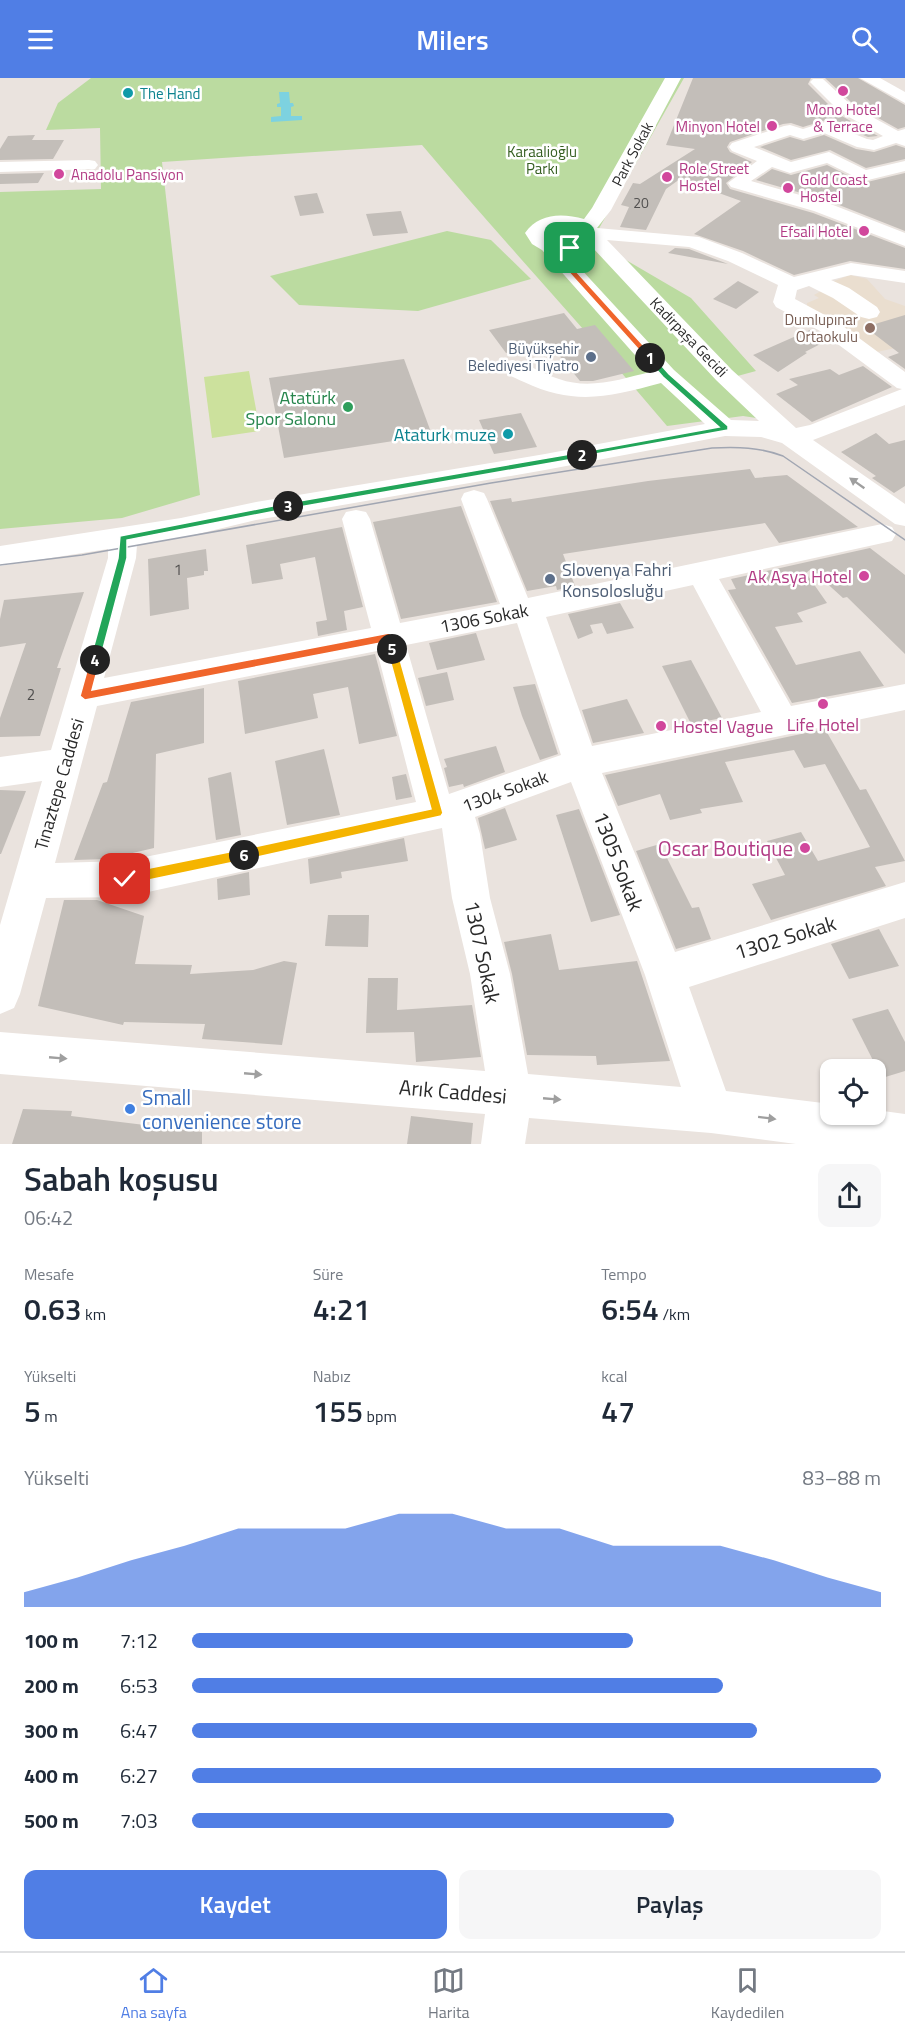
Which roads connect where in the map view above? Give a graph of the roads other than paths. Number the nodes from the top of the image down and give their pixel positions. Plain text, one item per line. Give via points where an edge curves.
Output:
1 (673, 78) edge
2 (838, 78) edge
3 (868, 78) edge
4 (905, 98) edge
5 (902, 137) edge
6 (770, 160) junction
7 (89, 165) dead end
8 (905, 166) edge
9 (0, 167) edge
10 (589, 232) junction
11 (901, 235) edge
12 (549, 246) junction
13 (905, 277) edge
14 (802, 282) junction
15 (869, 312) dead end
16 (512, 367) dead end
17 (666, 375) junction
18 (905, 383) edge
19 (905, 396) edge
20 (725, 428) junction
21 (791, 437) junction
22 (474, 499) dead end
23 (256, 511) junction
24 (356, 519) dead end
25 (894, 525) edge
26 (123, 538) junction
27 (53, 549) junction
28 (0, 556) edge
29 (702, 574) junction
30 (523, 611) junction
31 (389, 637) junction
32 (85, 696) junction
33 (905, 697) edge
34 (783, 723) junction
35 (64, 763) junction
36 (581, 764) junction
37 (0, 772) edge
38 (446, 811) junction
39 (32, 880) junction
40 (905, 900) edge
41 (665, 975) junction
42 (0, 994) edge
43 (0, 1053) edge
44 (510, 1095) junction
45 (711, 1111) junction
46 (905, 1136) edge
47 (503, 1144) edge

1 - 10 street, Park Sokak
2 - 5 street via 818,82 846,109
3 - 4 street
5 - 6 street via 874,145 825,127 803,134 790,130 738,147
6 - 8 street via 790,168 829,157 864,176
6 - 11 street via 737,183
7 - 9 street
10 - 12 street via 587,242 577,247
10 - 12 street via 570,222 543,224 535,233
10 - 14 street via 692,241
10 - 21 street, Kadirpaşa Gecidi via 724,375
12 - 17 street
13 - 14 street via 851,269
14 - 15 street via 841,293
14 - 18 street via 787,287 784,302 828,326
16 - 17 street via 580,391
17 - 20 street
19 - 21 street via 816,432
20 - 21 street via 762,429
20 - 23 street
25 -> 21 street
22 - 30 street, 1305 Sokak
23 - 26 street
23 - 27 street via 191,510 112,526
24 - 31 street, 1307 Sokak
25 - 29 street, 1306 Sokak
26 - 27 street
26 - 32 street, Tınaztepe Caddesi via 123,558
27 - 28 street
29 - 30 street, 1306 Sokak
29 - 34 street
30 - 31 street, 1306 Sokak
30 - 36 street, 1305 Sokak
31 - 32 street, 1306 Sokak
31 - 38 street, 1307 Sokak
32 - 35 street, Tınaztepe Caddesi
33 - 34 street, 1304 Sokak
34 - 36 street, 1304 Sokak
35 - 37 street
35 - 39 street, Tınaztepe Caddesi
36 - 38 street, 1304 Sokak
36 - 41 street, 1305 Sokak
38 - 39 street, 1304 Sokak via 125,879
38 - 44 street, 1307 Sokak via 462,834
39 - 42 street, Tınaztepe Caddesi
40 - 41 street, 1302 Sokak
41 - 45 street, 1305 Sokak
43 -> 44 street, Arık Caddesi
44 -> 45 street, Arık Caddesi
44 - 47 street, 1307 Sokak
45 -> 46 street, Arık Caddesi

